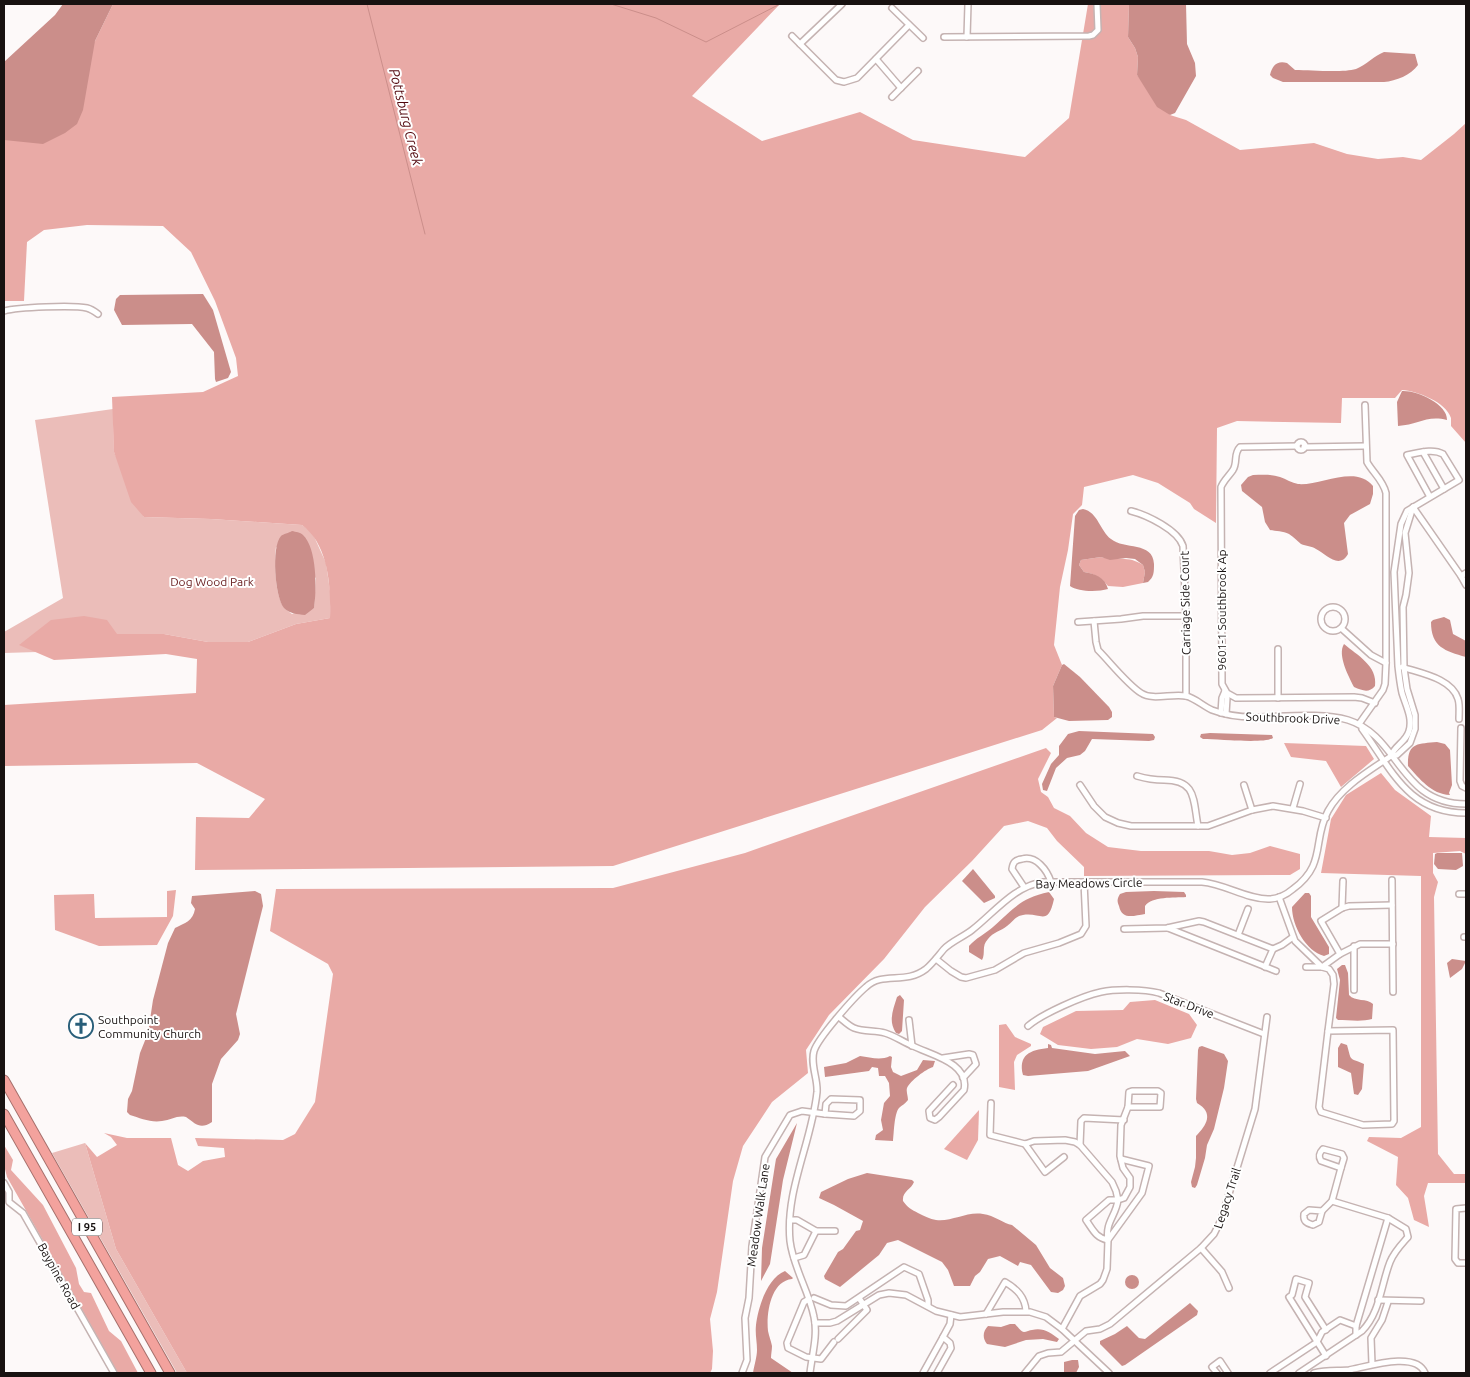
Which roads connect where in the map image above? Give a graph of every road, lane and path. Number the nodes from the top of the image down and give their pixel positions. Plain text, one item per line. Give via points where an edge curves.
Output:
1 (842, 4) edge
2 (968, 4) edge
3 (1097, 4) edge
4 (892, 8) dead end
5 (910, 25) junction
6 (792, 36) dead end
7 (967, 36) junction
8 (944, 37) dead end
9 (922, 38) dead end
10 (800, 44) junction
11 (876, 60) junction
12 (918, 71) dead end
13 (901, 88) junction
14 (892, 97) dead end
15 (4, 311) edge
16 (98, 314) dead end
17 (1365, 405) dead end
18 (1365, 446) junction
19 (1423, 452) junction
20 (1444, 489) junction
21 (1430, 497) junction
22 (1414, 507) junction
23 (1131, 511) dead end
24 (1396, 556) junction
25 (1406, 556) junction
26 (1466, 573) edge
27 (1461, 576) junction
28 (1466, 584) edge
29 (1186, 616) junction
30 (1094, 621) junction
31 (1078, 622) dead end
32 (1341, 628) junction
33 (1278, 649) dead end
34 (1386, 663) junction
35 (1401, 667) junction
36 (1225, 690) junction
37 (1186, 696) junction
38 (1278, 698) junction
39 (1375, 703) junction
40 (1224, 714) junction
41 (1459, 719) dead end
42 (1359, 724) junction
43 (1461, 728) dead end
44 (1391, 756) junction
45 (1384, 761) junction
46 (1138, 776) dead end
47 (1300, 784) dead end
48 (1080, 785) dead end
49 (1244, 785) dead end
50 (1466, 788) edge
51 (1464, 804) edge
52 (1293, 808) junction
53 (1252, 810) junction
54 (1464, 813) edge
55 (1326, 818) junction
56 (1198, 826) junction
57 (1392, 880) dead end
58 (1343, 881) dead end
59 (1051, 882) junction
60 (1084, 882) junction
61 (1024, 887) junction
62 (1459, 894) dead end
63 (1466, 894) edge
64 (1280, 897) junction
65 (1392, 905) junction
66 (1342, 908) junction
67 (1248, 909) dead end
68 (1167, 928) junction
69 (1124, 929) dead end
70 (1238, 935) junction
71 (1293, 937) junction
72 (1393, 944) junction
73 (1354, 946) junction
74 (1273, 949) junction
75 (1340, 954) junction
76 (936, 959) junction
77 (1265, 967) junction
78 (1306, 967) dead end
79 (1322, 967) junction
80 (1276, 971) dead end
81 (1354, 990) dead end
82 (1393, 992) dead end
83 (839, 1017) junction
84 (1267, 1017) dead end
85 (909, 1020) dead end
86 (1028, 1026) dead end
87 (1328, 1031) junction
88 (1264, 1034) junction
89 (912, 1046) junction
90 (942, 1058) junction
91 (963, 1078) junction
92 (4, 1080) edge
93 (953, 1084) dead end
94 (991, 1103) dead end
95 (1128, 1107) junction
96 (812, 1113) junction
97 (4, 1114) edge
98 (825, 1114) junction
99 (1124, 1120) junction
100 (1025, 1144) junction
101 (1080, 1145) junction
102 (1064, 1157) dead end
103 (1121, 1159) junction
104 (1341, 1168) junction
105 (4, 1183) edge
106 (1118, 1200) junction
107 (1332, 1201) junction
108 (1466, 1208) edge
109 (1322, 1211) dead end
110 (1388, 1218) junction
111 (790, 1220) junction
112 (816, 1231) junction
113 (835, 1231) dead end
114 (1108, 1240) junction
115 (1201, 1248) junction
116 (794, 1258) junction
117 (1466, 1263) edge
118 (1229, 1288) dead end
119 (812, 1298) junction
120 (859, 1298) junction
121 (1378, 1300) junction
122 (1421, 1301) dead end
123 (1388, 1302) junction
124 (864, 1305) junction
125 (928, 1306) junction
126 (1026, 1311) junction
127 (986, 1314) junction
128 (951, 1315) junction
129 (815, 1323) junction
130 (1356, 1326) junction
131 (1062, 1328) junction
132 (1326, 1330) junction
133 (1356, 1335) junction
134 (943, 1337) junction
135 (1075, 1341) junction
136 (1317, 1342) junction
137 (1326, 1356) junction
138 (812, 1358) junction
139 (1372, 1364) junction
140 (1311, 1366) junction
141 (1103, 1371) edge
142 (1424, 1371) edge
143 (114, 1373) edge
144 (150, 1373) edge
145 (170, 1373) edge
146 (742, 1373) edge
147 (810, 1373) edge
148 (923, 1373) edge
149 (937, 1373) edge
150 (1025, 1373) edge
151 (1109, 1373) edge
152 (1217, 1373) edge
153 (1228, 1373) edge
154 (1270, 1373) edge
155 (1299, 1373) edge
156 (1314, 1373) edge

1 - 10 street
2 - 7 street
3 - 7 street via 1098,30 1093,35
4 - 5 street
5 - 9 street
5 - 11 street
6 - 10 street
7 - 8 street
10 - 11 street via 839,82 857,78
11 - 13 street
12 - 13 street
13 - 14 street
15 - 16 street via 80,307
17 - 18 street
18 - 34 street via 1367,462 1382,481 1386,493
18 - 36 street, 9601-1 Southbrook Ap via 1304,446 1301,442 1297,446 1240,447 1236,453 1234,469 1221,487 1221,676
19 - 20 street
19 - 20 street via 1443,454 1459,480
19 - 21 street via 1407,455
20 - 21 street
21 - 22 street
22 - 24 street via 1407,511 1400,524
22 - 25 street via 1405,533
22 - 27 street
23 - 29 street, Carriage Side Court via 1150,518 1182,542
24 - 25 street
24 - 35 street via 1394,572
25 - 35 street via 1409,573 1403,607
26 - 27 street
27 - 28 street
29 - 30 street
29 - 37 street, Carriage Side Court
30 - 31 street
30 - 37 street, Southbrook Drive via 1098,650 1139,692 1152,696
32 - 32 street via 1330,630 1324,626 1321,616 1325,610 1333,607 1343,613
32 - 34 street via 1371,655
33 - 38 street
34 - 39 street via 1385,686
35 - 41 street via 1450,687 1458,699
35 - 44 street via 1399,679 1410,723 1408,733
36 - 38 street via 1236,698
36 - 40 street, 9601-1 Southbrook Ap
37 - 40 street, Southbrook Drive
38 - 39 street via 1354,697
39 - 42 street
40 - 42 street, Southbrook Drive via 1333,718
42 - 44 street, Southbrook Drive via 1380,740
42 - 45 street, Southbrook Drive
43 - 50 street via 1460,781
44 - 45 street
44 - 51 street, Southbrook Drive via 1414,784 1431,797
45 - 54 street, Southbrook Drive via 1402,788 1424,804 1438,810
45 - 55 street via 1344,790
46 - 56 street via 1186,784 1191,792
47 - 52 street
48 - 56 street via 1105,817 1118,823
49 - 53 street
51 - 54 street
52 - 53 street via 1273,806
52 - 55 street
53 - 56 street via 1213,825
55 - 64 street via 1314,864 1306,878
57 - 65 street
58 - 66 street
59 - 60 street, Bay Meadows Circle
59 - 61 street, Bay Meadows Circle via 1037,882
59 - 61 street via 1040,864 1026,857 1014,862 1012,869
60 - 64 street, Bay Meadows Circle via 1202,882 1222,885 1257,898
60 - 76 street via 1086,926 1081,934 1024,953 996,970 966,978
61 - 76 street, Bay Meadows Circle via 949,945
62 - 63 street
64 - 71 street
65 - 66 street
65 - 72 street
66 - 75 street via 1321,921
67 - 70 street
68 - 69 street
68 - 70 street via 1199,921
68 - 77 street
70 - 74 street
71 - 74 street
71 - 79 street
72 - 73 street
72 - 82 street
73 - 75 street
73 - 81 street
74 - 77 street
75 - 79 street
76 - 83 street, Bay Meadows Circle via 916,976 880,979 869,984
77 - 80 street
78 - 79 street
79 - 87 street via 1329,969 1334,979
83 - 89 street via 853,1028 883,1032
83 - 96 street, Bay Meadows Circle via 823,1035 812,1057 817,1088
84 - 88 street, Legacy Trail
85 - 89 street
86 - 88 street, Star Drive via 1042,1015 1096,994 1148,991
87 - 87 street via 1321,1112 1363,1125 1392,1124 1393,1030
88 - 115 street, Legacy Trail via 1255,1109 1218,1228
89 - 90 street
90 - 91 street via 953,1064
90 - 91 street via 973,1055 976,1064
91 - 93 street via 964,1090 939,1117 935,1120 930,1118 930,1111
92 - 145 highway, I 95
94 - 100 street via 990,1135
95 - 95 street via 1129,1092 1161,1093 1160,1107
95 - 99 street
96 - 98 street
96 - 111 street, Bay Meadows Circle via 790,1207
96 - 146 street, Meadow Walk Lane via 798,1111 790,1115 767,1152 752,1246 745,1318 747,1360
97 - 144 highway, I 95
98 - 98 street via 854,1116 860,1111 860,1100 830,1099
99 - 101 street via 1084,1118 1081,1120
99 - 103 street via 1121,1125
100 - 101 street via 1065,1140
100 - 102 street via 1046,1172
101 - 106 street via 1114,1186
103 - 106 street via 1130,1178 1130,1186 1124,1198
103 - 114 street via 1149,1166 1142,1193
104 - 104 street via 1342,1154 1323,1149 1319,1157 1321,1161
104 - 107 street
105 - 143 street, Baypine Road via 9,1192 9,1202 23,1213
106 - 114 street via 1109,1221
106 - 114 street via 1109,1200 1086,1220 1100,1239
107 - 109 street
107 - 110 street
108 - 117 street via 1456,1209 1455,1252 1455,1260
110 - 121 street via 1406,1229 1408,1237 1394,1254
110 - 130 street
111 - 112 street via 797,1220
111 - 116 street, Bay Meadows Circle
112 - 113 street
112 - 116 street via 804,1255
114 - 131 street via 1107,1270 1100,1284 1076,1300
115 - 118 street via 1222,1272
115 - 135 street, Legacy Trail via 1110,1324 1086,1331
116 - 119 street, Bay Meadows Circle
119 - 120 street via 839,1306
119 - 129 street, Bay Meadows Circle
119 - 138 street via 804,1302 787,1343 788,1348
120 - 124 street
120 - 125 street via 904,1267 919,1274
121 - 123 street
121 - 133 street via 1369,1324
122 - 123 street
123 - 139 street via 1371,1338
124 - 125 street via 878,1295 895,1293
124 - 129 street via 837,1321
124 - 138 street via 868,1310 821,1359
125 - 128 street
126 - 127 street
126 - 127 street via 1025,1301 1014,1287 1005,1282
126 - 131 street via 1046,1317
127 - 128 street
128 - 134 street
129 - 138 street, Bay Meadows Circle
130 - 132 street via 1340,1320
130 - 133 street
131 - 135 street
132 - 136 street
132 - 136 street via 1305,1297 1309,1283 1296,1279 1289,1298
133 - 137 street
134 - 148 street
134 - 149 street via 951,1348
135 - 141 street
135 - 150 street via 1061,1352 1039,1356
136 - 137 street
136 - 154 street
137 - 140 street
138 - 147 street, Bay Meadows Circle
139 - 142 street via 1397,1361
139 - 156 street via 1350,1370
140 - 155 street
140 - 156 street
141 - 151 street
152 - 153 street via 1212,1367 1220,1361

